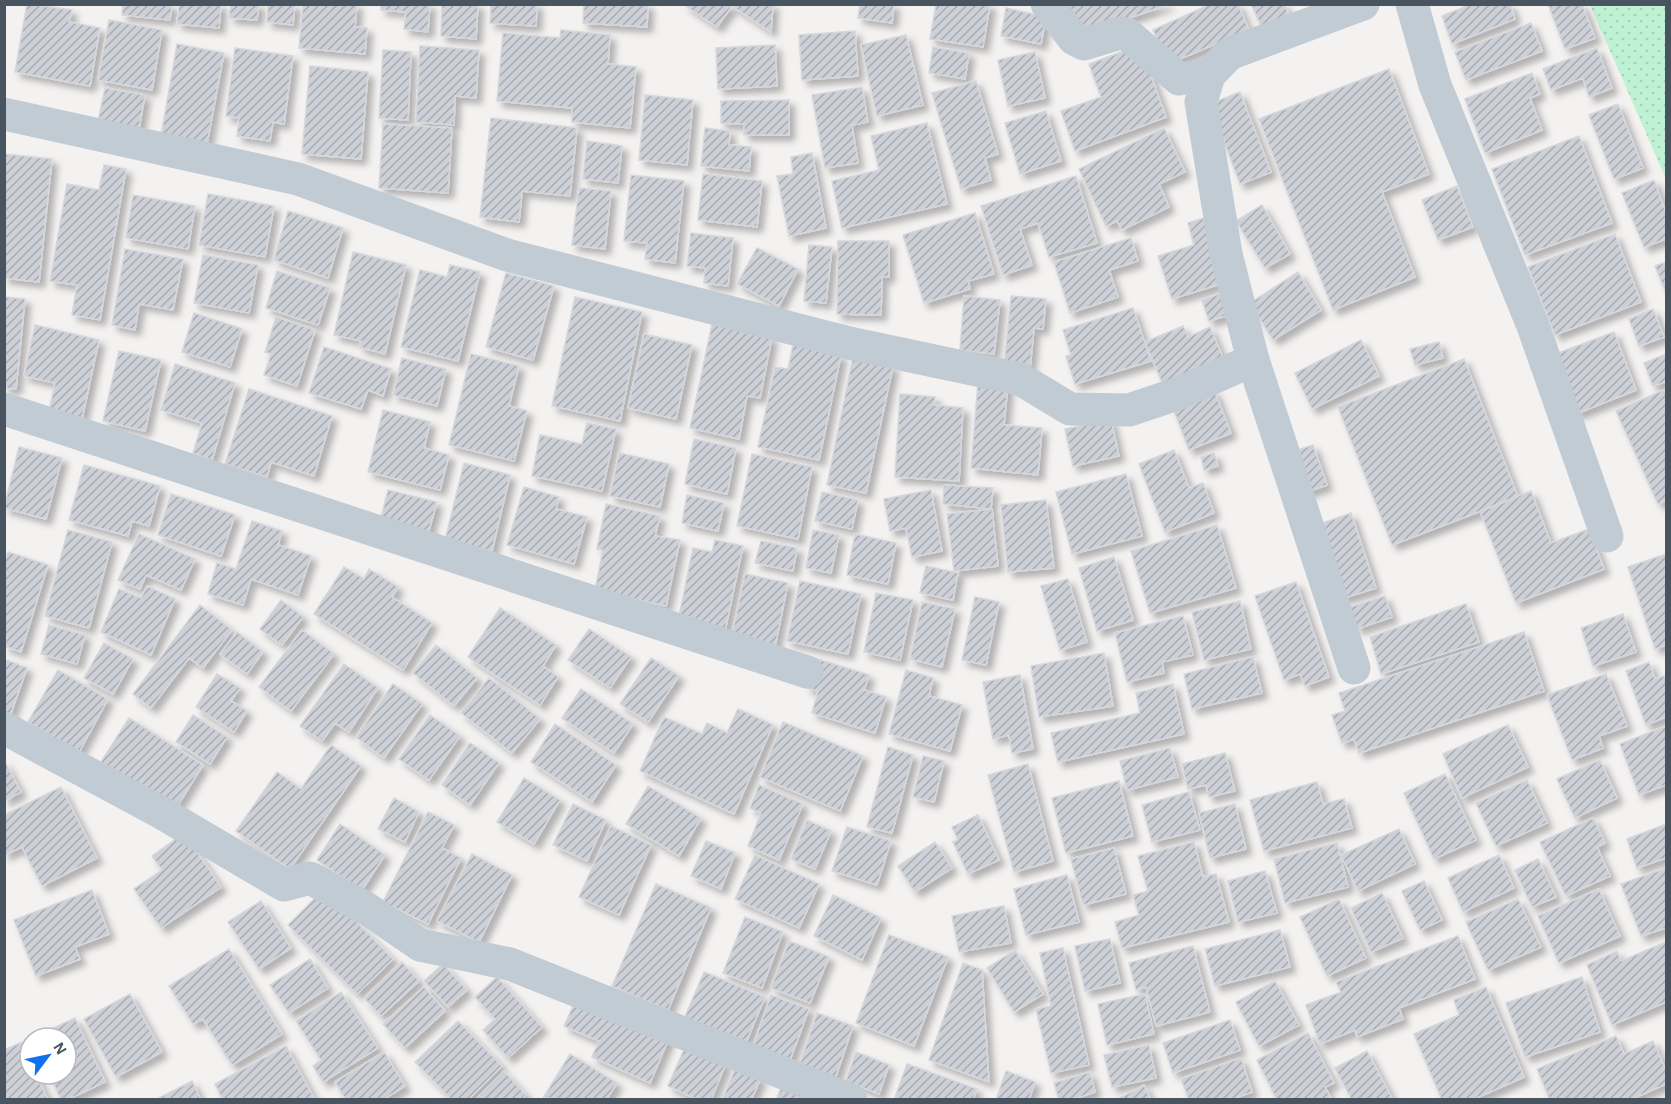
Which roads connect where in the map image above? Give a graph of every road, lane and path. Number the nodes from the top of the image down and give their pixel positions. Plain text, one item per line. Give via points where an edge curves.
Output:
1 (1047, 4) edge
2 (1363, 4) edge
3 (1412, 4) edge
4 (1209, 75) junction
5 (4, 114) edge
6 (1253, 360) junction
7 (4, 409) edge
8 (1607, 536) dead end
9 (1354, 668) dead end
10 (807, 672) dead end
11 (4, 728) edge
12 (851, 1100) edge

1 - 4 street via 1074,39 1084,44 1127,34 1179,79
2 - 4 street via 1229,54
3 - 8 street via 1435,85 1533,326
4 - 6 street via 1201,102 1226,254
5 - 6 street via 298,179 507,255 849,343 1020,379 1070,409 1129,410 1177,394
6 - 9 street
7 - 10 street
11 - 12 street via 162,813 284,885 310,878 369,910 420,945 510,964

